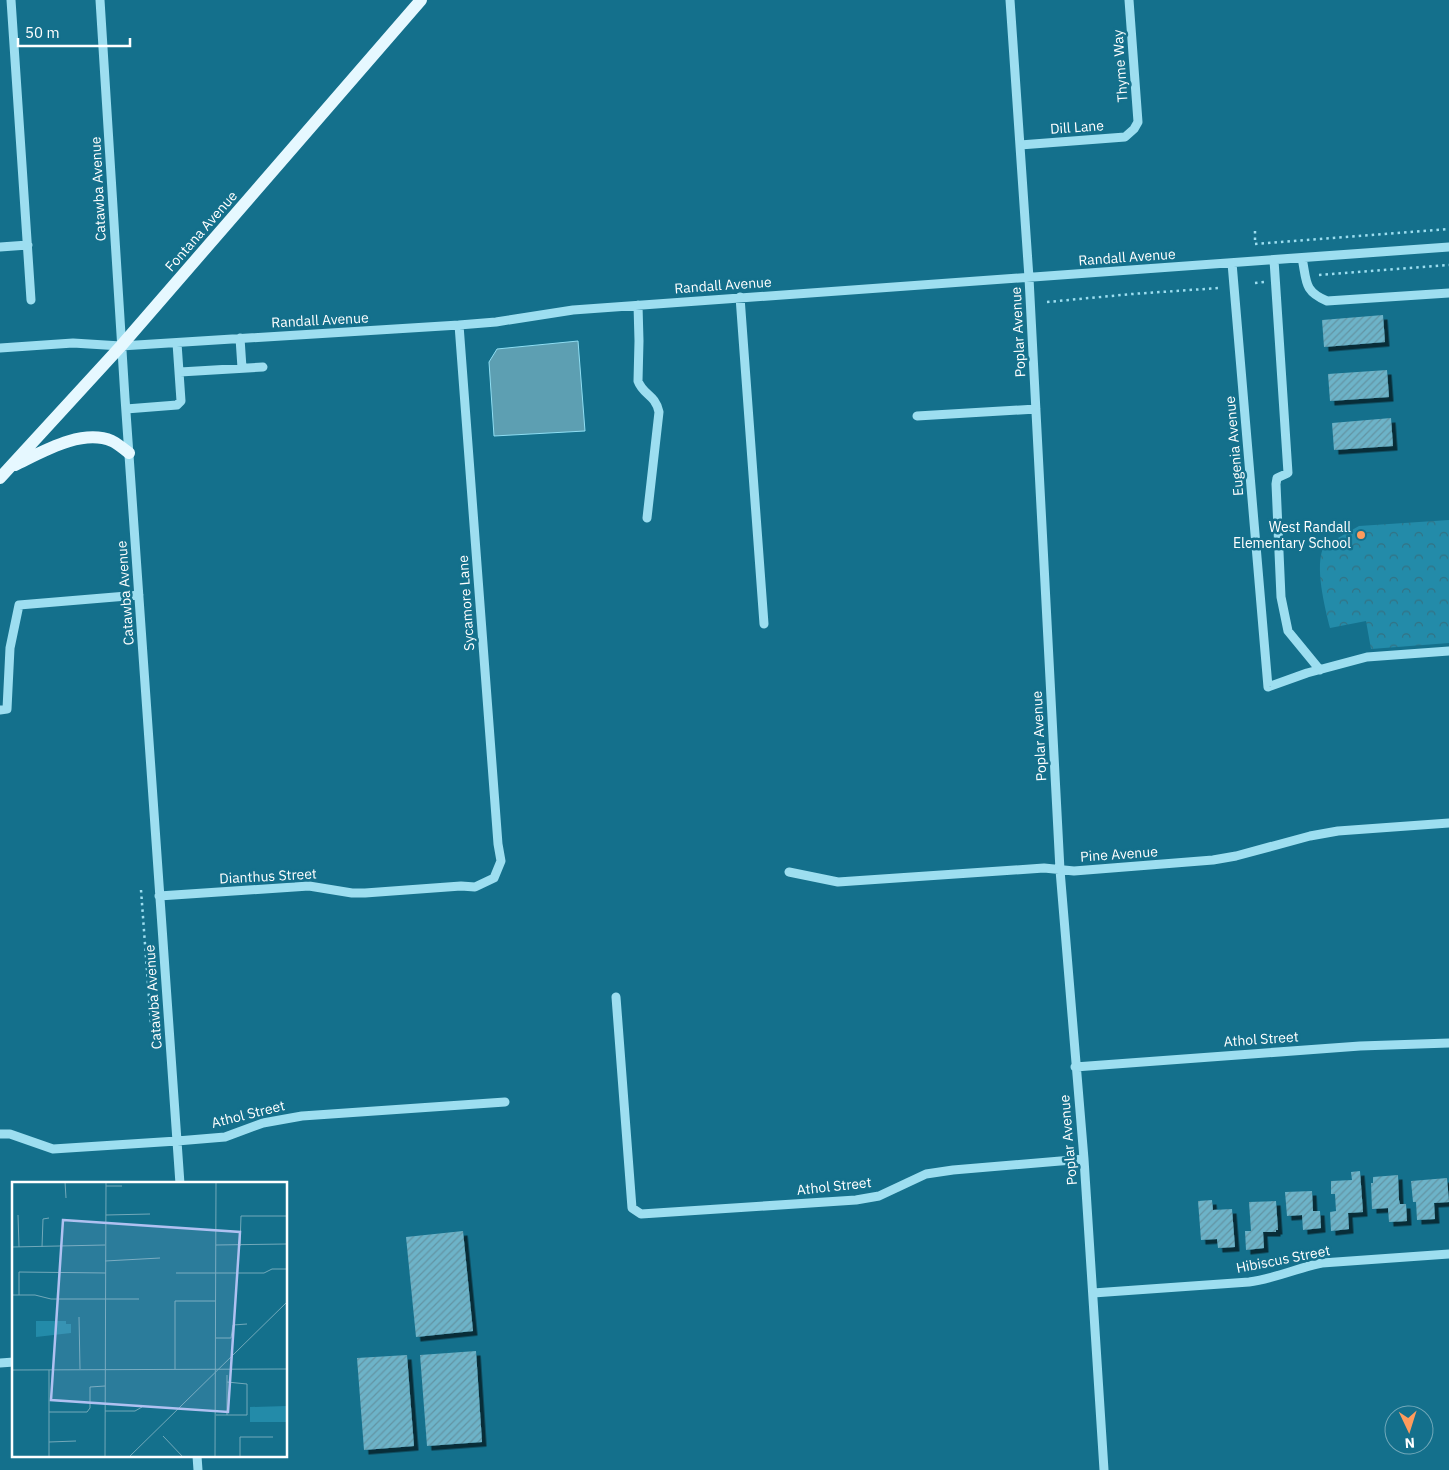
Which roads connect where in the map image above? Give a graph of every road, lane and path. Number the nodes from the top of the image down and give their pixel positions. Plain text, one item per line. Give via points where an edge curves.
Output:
1 (11, 0) edge
2 (100, 0) edge
3 (421, 0) edge
4 (1010, 0) edge
5 (1129, 0) edge
6 (1134, 129) joint
7 (1020, 145) junction
8 (1449, 229) edge
9 (1255, 231) dead end
10 (28, 245) junction
11 (0, 247) edge
12 (1449, 247) edge
13 (1302, 258) junction
14 (1274, 260) junction
15 (1232, 263) junction
16 (1449, 265) edge
17 (1319, 276) dead end
18 (1029, 278) junction
19 (1219, 288) dead end
20 (1449, 293) edge
21 (740, 298) junction
22 (31, 300) dead end
23 (1047, 302) dead end
24 (638, 305) junction
25 (459, 325) junction
26 (240, 338) junction
27 (177, 342) junction
28 (122, 346) junction
29 (0, 348) edge
30 (263, 366) dead end
31 (242, 368) junction
32 (180, 372) junction
33 (126, 409) junction
34 (1036, 409) junction
35 (917, 416) dead end
36 (129, 452) junction
37 (4, 473) edge
38 (647, 518) dead end
39 (139, 595) junction
40 (764, 624) dead end
41 (1449, 651) edge
42 (1320, 670) junction
43 (0, 710) edge
44 (1449, 823) edge
45 (1060, 870) junction
46 (789, 872) dead end
47 (494, 878) joint
48 (141, 890) dead end
49 (160, 896) junction
50 (616, 997) dead end
51 (151, 1025) dead end
52 (1449, 1043) edge
53 (1075, 1067) junction
54 (505, 1102) dead end
55 (0, 1134) edge
56 (177, 1142) junction
57 (1084, 1160) junction
58 (180, 1182) edge
59 (1449, 1254) edge
60 (1093, 1293) junction
61 (1104, 1470) edge

1 - 10 street
2 - 28 street, Catawba Avenue
3 - 28 main road, Fontana Avenue
4 - 7 street, Poplar Avenue
5 - 6 street, Thyme Way via 1138,122
6 - 7 street, Dill Lane via 1125,137
7 - 18 street, Poplar Avenue
8 - 9 path via 1255,244
10 - 11 street
10 - 22 street
12 - 13 street, Randall Avenue
13 - 14 street, Randall Avenue
13 - 20 street via 1308,287 1314,296 1327,301
14 - 15 street, Randall Avenue
14 - 42 street via 1288,473 1277,478 1276,484 1281,597 1288,631
15 - 18 street, Randall Avenue
15 - 42 street, Eugenia Avenue via 1268,687
16 - 17 path
18 - 21 street, Randall Avenue
18 - 34 street, Poplar Avenue
19 - 23 path
21 - 24 street, Randall Avenue
21 - 40 street
24 - 25 street, Randall Avenue
24 - 38 street via 638,381 640,387 657,402 659,412
25 - 26 street, Randall Avenue
25 - 47 street, Sycamore Lane via 501,861
26 - 27 street, Randall Avenue
26 - 31 street
27 - 28 street, Randall Avenue
27 - 32 street
28 - 29 street, Randall Avenue via 73,343
28 - 33 street, Catawba Avenue
28 - 37 main road, Fontana Avenue
30 - 31 street
31 - 32 street
32 - 33 street via 181,401 177,405
33 - 36 street, Catawba Avenue
34 - 35 street
34 - 45 street, Poplar Avenue
36 - 37 main road via 112,441 85,437 54,447
36 - 39 street, Catawba Avenue
39 - 43 street via 19,605 10,648 7,709
39 - 49 street, Catawba Avenue
41 - 42 street via 1367,657
44 - 45 street, Pine Avenue via 1338,831 1213,860
45 - 46 street, Pine Avenue via 1044,868 838,882
45 - 53 street, Poplar Avenue
47 - 49 street, Dianthus Street via 475,887 365,893 309,886
48 - 51 path
49 - 56 street, Catawba Avenue
50 - 57 street, Athol Street via 632,1208 641,1214 856,1200 879,1196 926,1174
52 - 53 street, Athol Street via 1360,1046
53 - 57 street, Poplar Avenue
54 - 56 street, Athol Street via 302,1116 263,1124 225,1137
55 - 56 street, Athol Street via 10,1134 53,1149
56 - 58 street, Catawba Avenue
57 - 60 street, Poplar Avenue
59 - 60 street, Hibiscus Street via 1322,1263 1260,1281
60 - 61 street, Poplar Avenue

